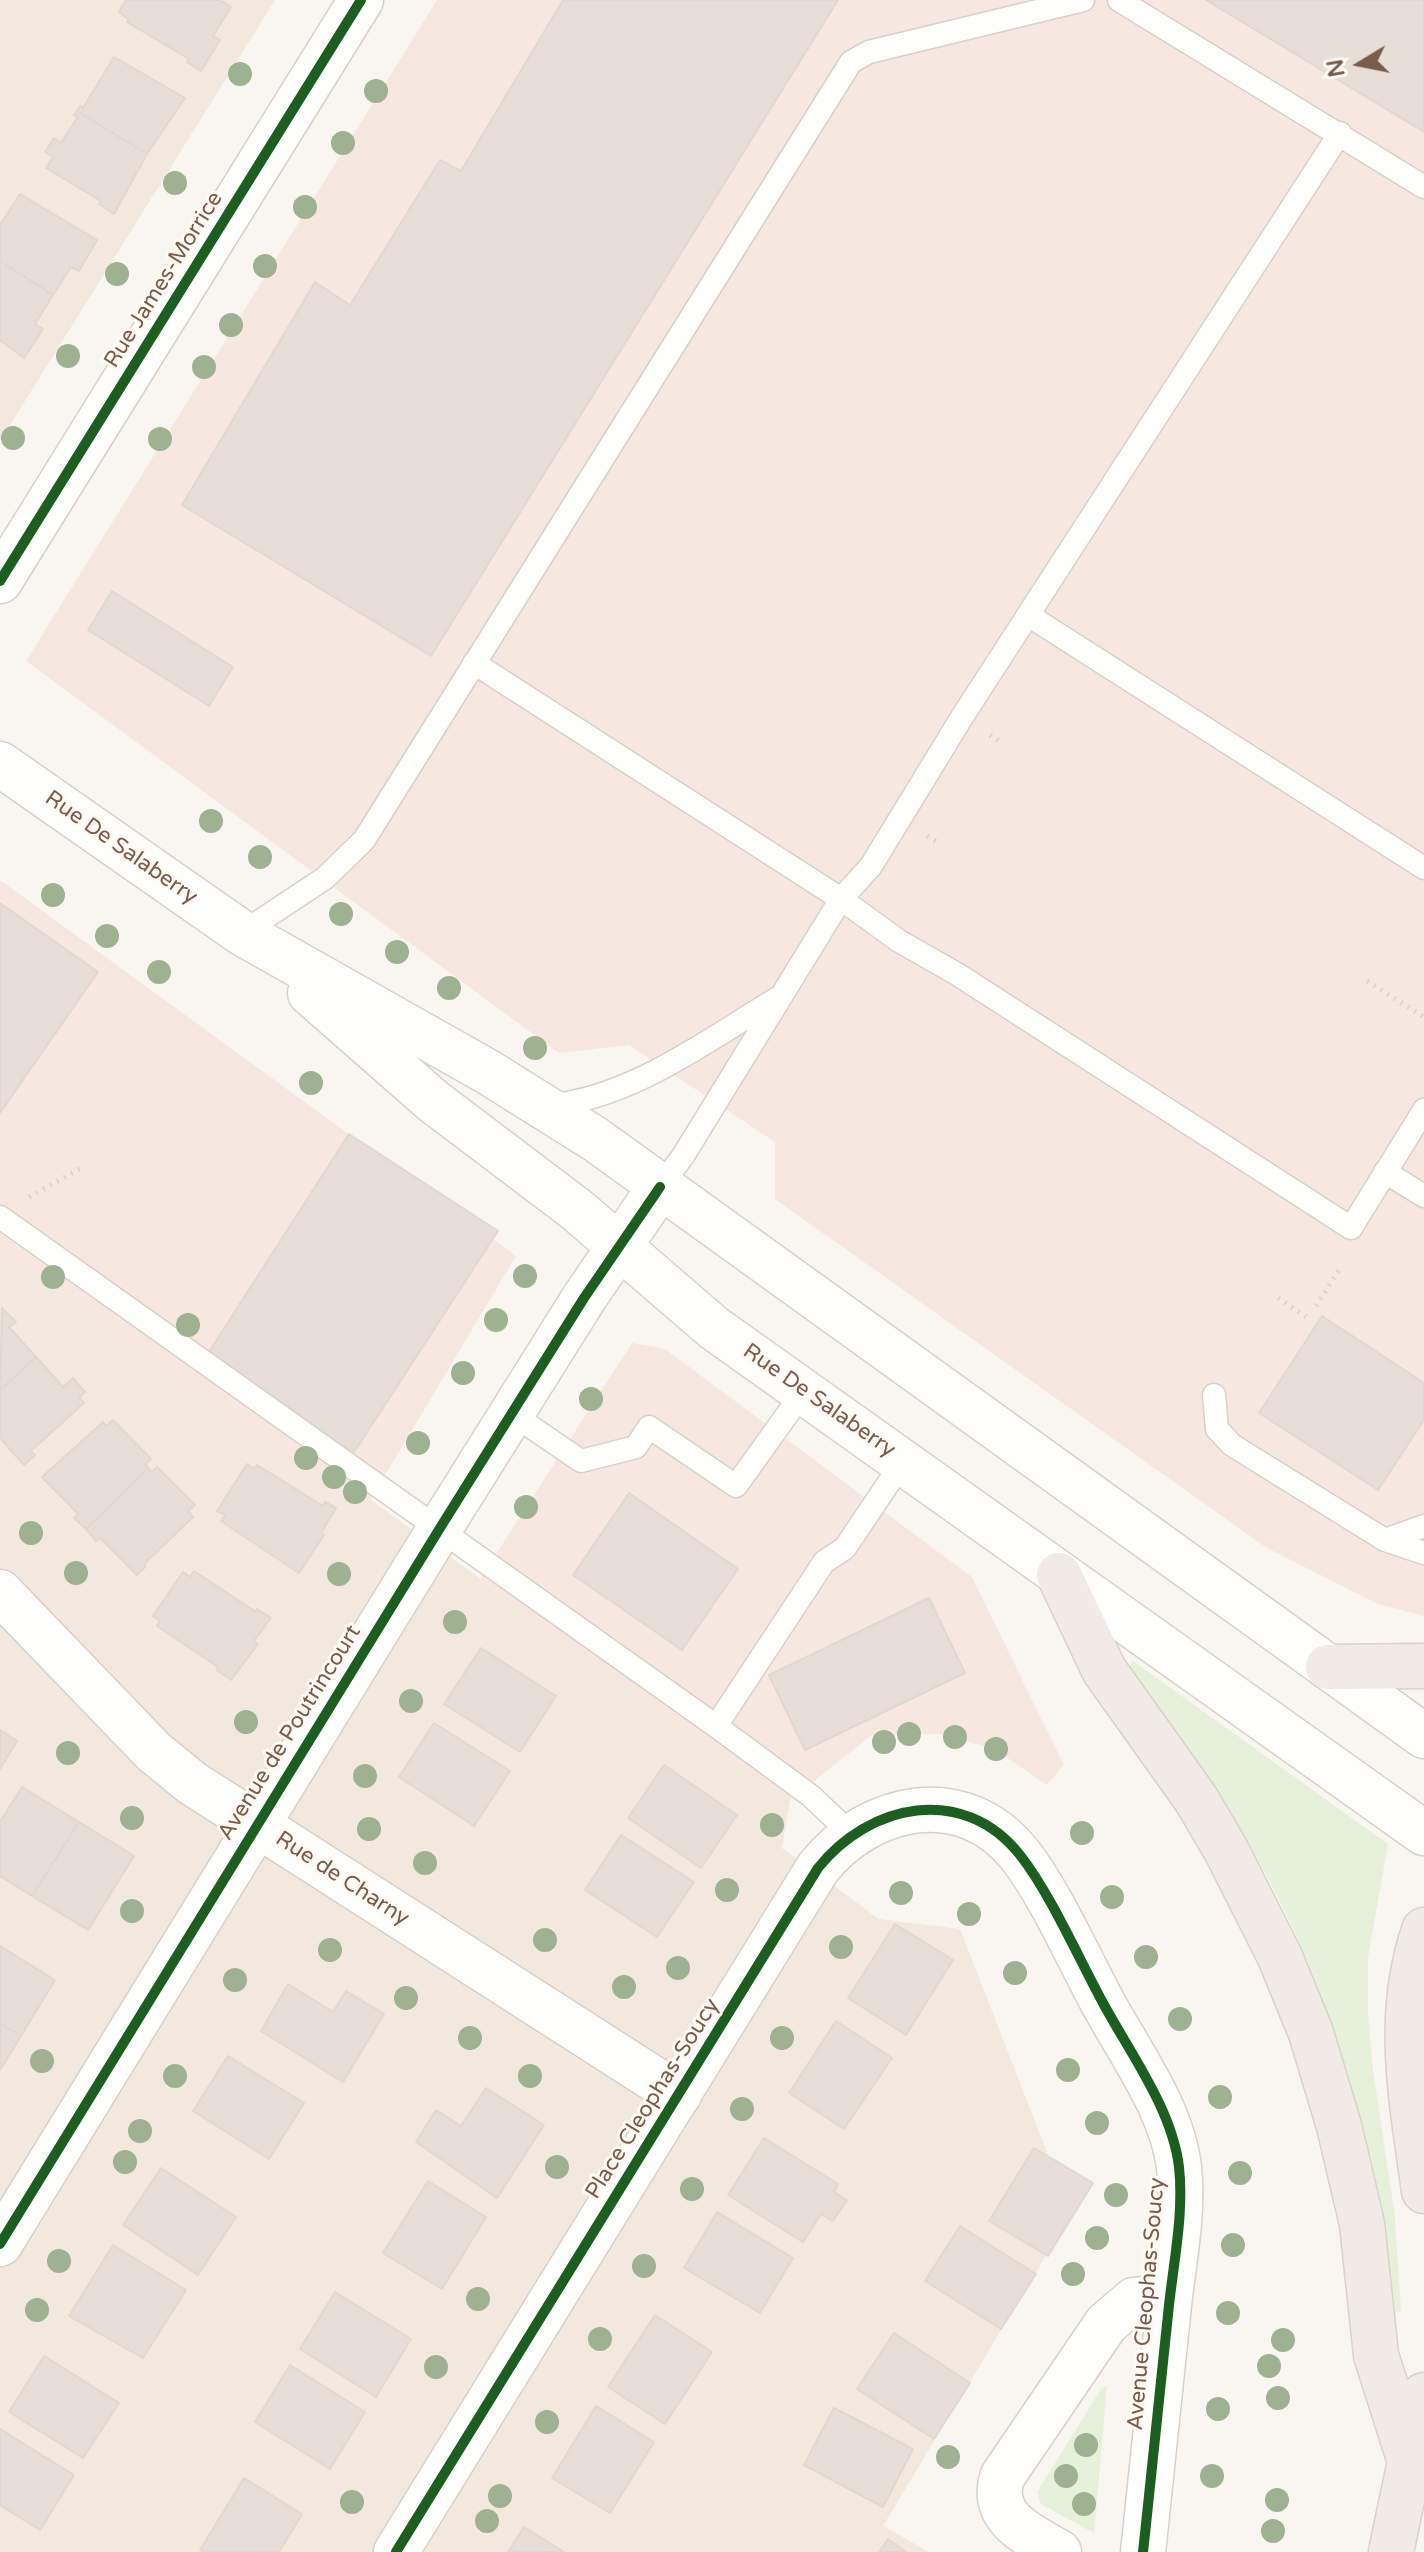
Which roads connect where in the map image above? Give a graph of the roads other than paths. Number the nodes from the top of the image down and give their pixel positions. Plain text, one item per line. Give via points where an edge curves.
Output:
1 (361, 0) edge
2 (1083, 0) edge
3 (1119, 0) edge
4 (1340, 133) junction
5 (1424, 187) edge
6 (0, 581) edge
7 (1028, 615) junction
8 (474, 663) junction
9 (0, 764) edge
10 (1424, 868) edge
11 (841, 899) junction
12 (242, 933) junction
13 (782, 995) junction
14 (546, 1106) junction
15 (1424, 1110) edge
16 (1385, 1172) junction
17 (660, 1187) junction
18 (1424, 1196) edge
19 (4, 1220) edge
20 (620, 1245) junction
21 (804, 1391) junction
22 (1214, 1395) dead end
23 (512, 1414) junction
24 (904, 1460) junction
25 (1424, 1526) edge
26 (440, 1528) junction
27 (1385, 1540) junction
28 (1424, 1553) edge
29 (1059, 1575) junction
30 (0, 1592) edge
31 (1424, 1666) edge
32 (1328, 1667) junction
33 (716, 1726) junction
34 (1424, 1736) edge
35 (257, 1825) junction
36 (1424, 1833) edge
37 (851, 1834) junction
38 (1022, 1857) joint
39 (1424, 1930) edge
40 (679, 2095) junction
41 (1424, 2191) edge
42 (0, 2244) edge
43 (1170, 2297) junction
44 (1424, 2395) edge
45 (1410, 2462) junction
46 (396, 2552) edge
47 (1059, 2552) edge
48 (1143, 2552) edge
49 (1391, 2552) edge

1 - 6 street, Rue James-Morrice
2 - 8 lane via 869,52 851,62
3 - 4 lane
4 - 5 lane
4 - 7 lane
7 - 10 lane
7 - 11 lane via 871,866
8 - 11 lane
8 - 12 lane via 364,840 325,878
9 - 12 street, Rue De Salaberry
11 - 13 lane
11 - 16 lane via 1351,1228
12 - 14 street, Rue De Salaberry
12 - 20 street, Rue De Salaberry via 433,1101
13 - 14 lane via 627,1085 588,1100
13 - 17 lane
14 - 17 street, Rue De Salaberry
15 - 16 lane
16 - 18 lane
17 - 20 street, Avenue de Poutrincourt
17 - 32 street, Rue De Salaberry
19 - 26 lane
20 - 21 street, Rue De Salaberry via 714,1328
20 - 23 street, Avenue de Poutrincourt
21 - 23 lane via 736,1486 649,1427 636,1447 581,1461
21 - 24 street, Rue De Salaberry
22 - 27 lane via 1217,1429 1232,1445
23 - 26 street, Avenue de Poutrincourt
24 - 29 street, Rue De Salaberry
24 - 33 lane via 845,1548 824,1562
25 - 27 lane
26 - 33 lane
26 - 35 street, Avenue de Poutrincourt
27 - 28 lane
29 - 36 street, Rue De Salaberry
29 - 45 highway via 1104,1670 1226,1850 1306,2019 1362,2224 1376,2355
30 - 35 street, Rue de Charny via 154,1752
31 - 32 highway
32 - 34 street, Rue De Salaberry
33 - 37 lane via 811,1796
35 - 40 street, Rue de Charny
35 - 42 street, Avenue de Poutrincourt
37 - 38 street, Place Cleophas-Soucy via 894,1814 931,1810 983,1825
37 - 40 street, Place Cleophas-Soucy via 803,1891
38 - 43 street, Avenue Cleophas-Soucy via 1153,2095 1174,2145 1179,2205
39 - 41 highway via 1412,1978 1405,2052
40 - 46 street, Place Cleophas-Soucy
43 - 47 street, Avenue Cleophas-Soucy via 1134,2300 1106,2324 1002,2477 999,2497 1005,2515
43 - 48 street, Avenue Cleophas-Soucy
44 - 45 highway
45 - 49 highway

